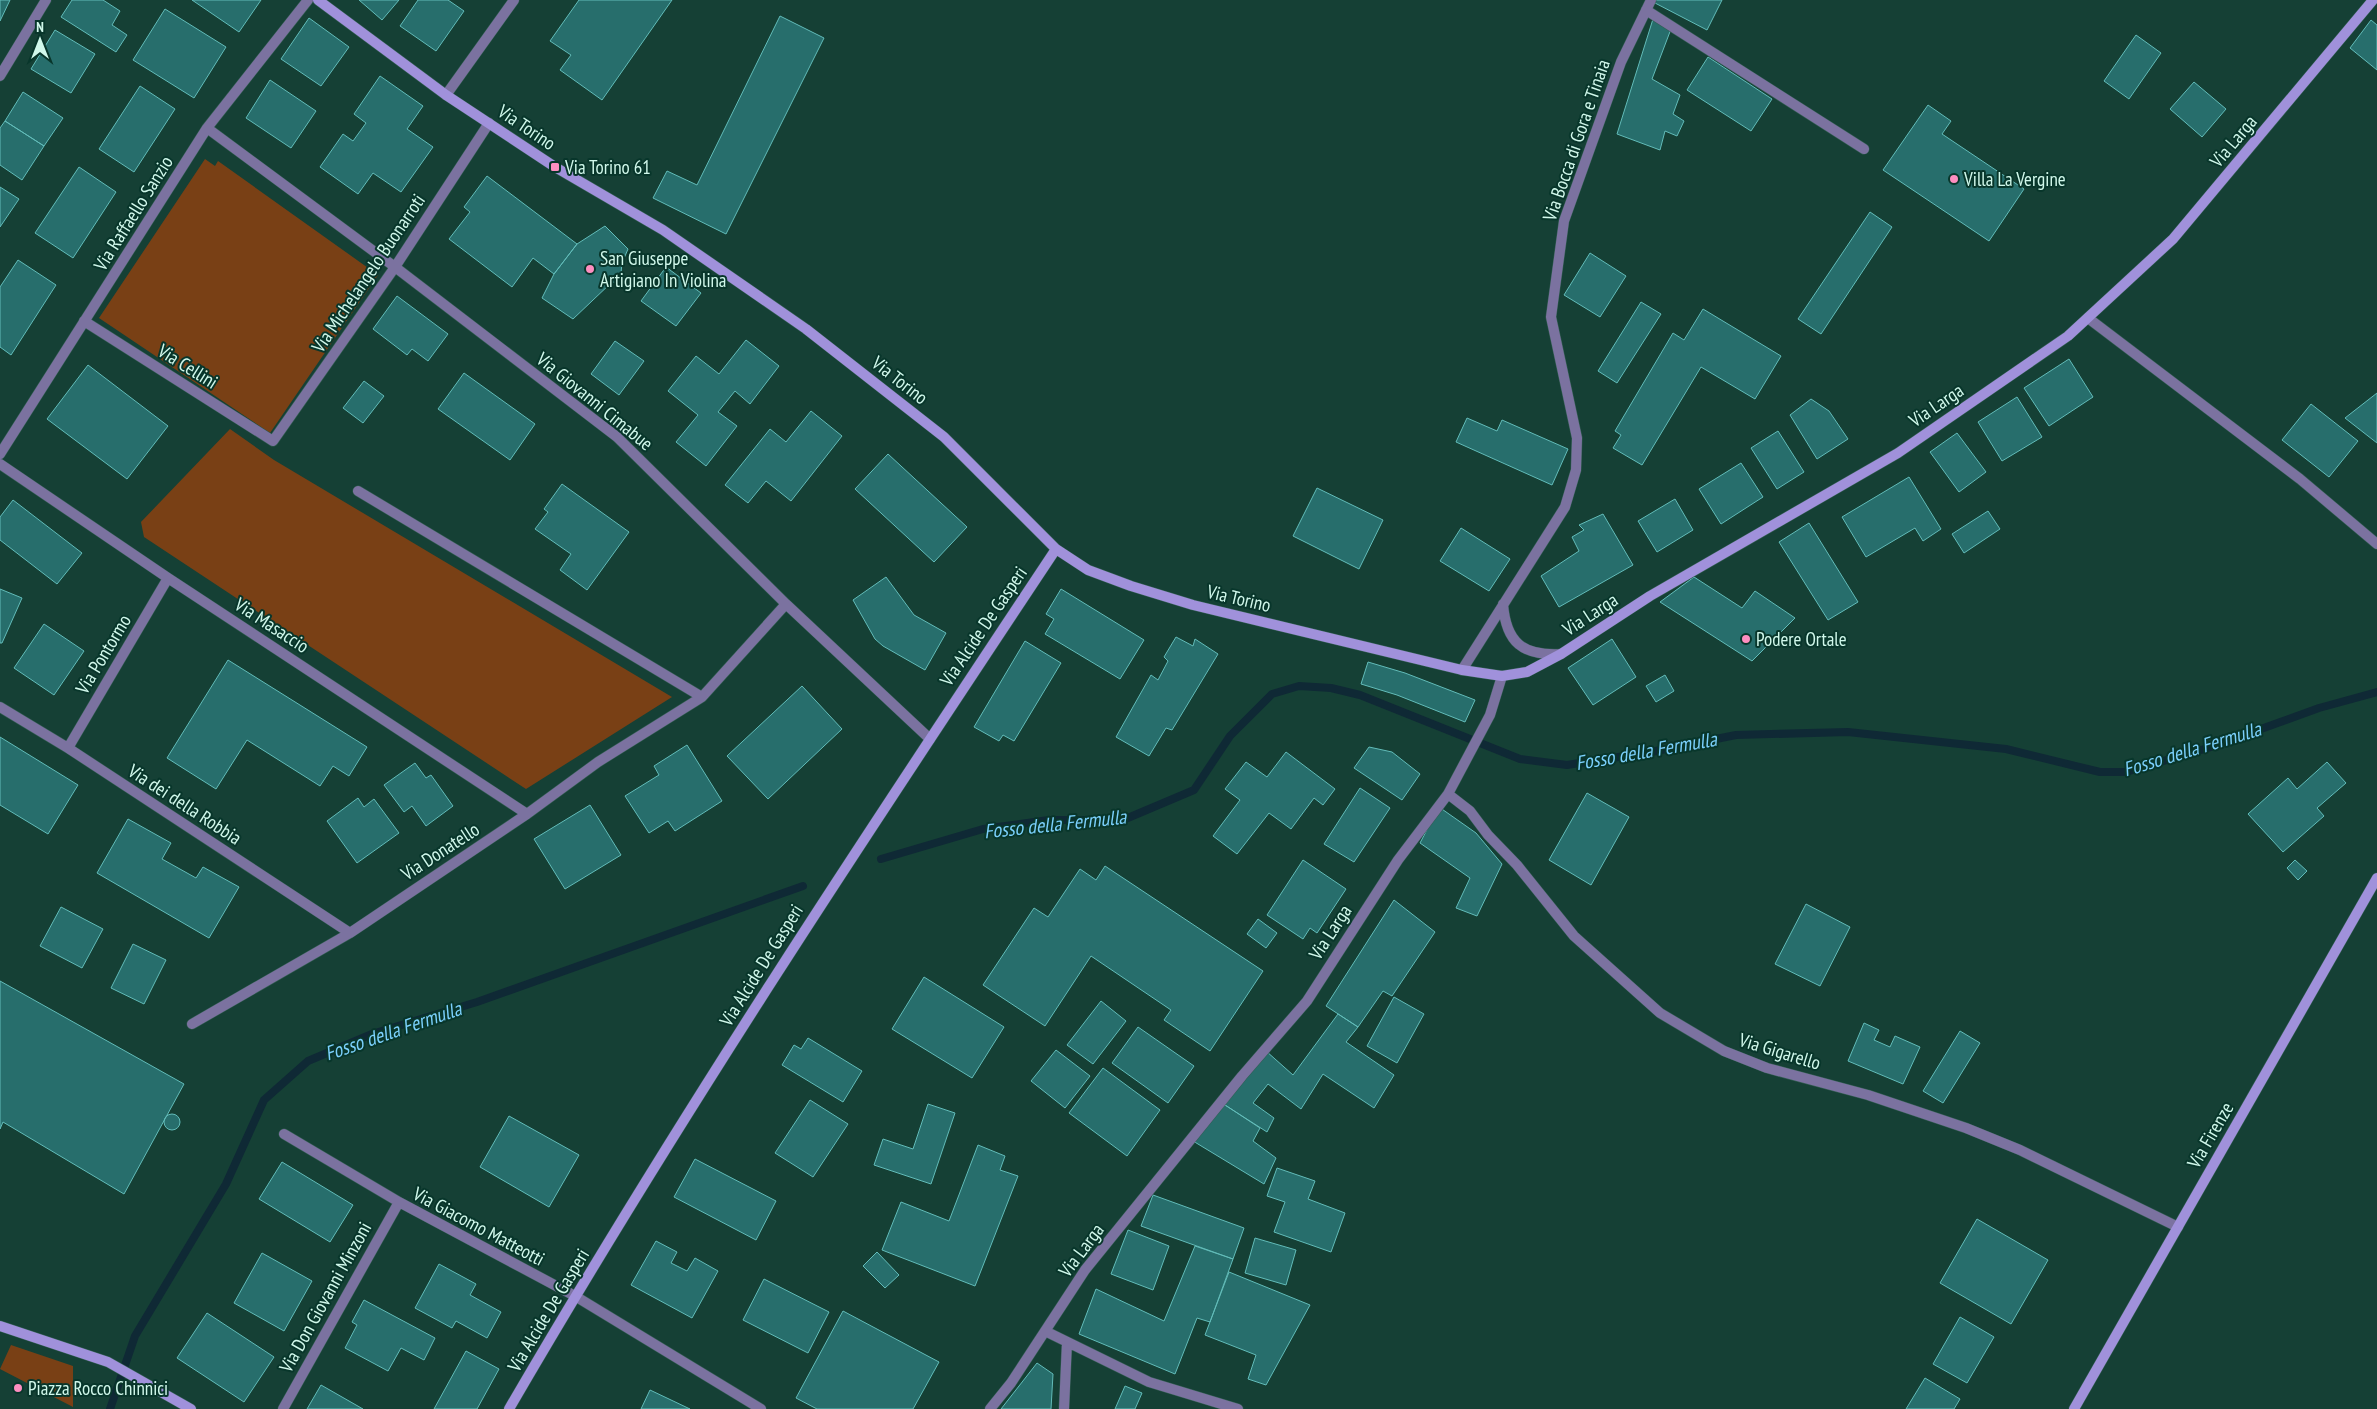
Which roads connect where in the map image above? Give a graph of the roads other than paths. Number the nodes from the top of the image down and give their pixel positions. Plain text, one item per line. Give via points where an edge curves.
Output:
1 (46, 0) edge
2 (308, 0) edge
3 (318, 0) edge
4 (514, 0) edge
5 (2373, 0) edge
6 (1649, 5) edge
7 (0, 76) edge
8 (446, 95) junction
9 (490, 123) junction
10 (207, 128) junction
11 (1864, 149) dead end
12 (395, 267) junction
13 (2088, 318) junction
14 (84, 322) junction
15 (273, 441) joint
16 (0, 454) edge
17 (0, 464) edge
18 (358, 491) dead end
19 (2377, 544) edge
20 (1056, 549) junction
21 (168, 578) junction
22 (786, 604) junction
23 (1503, 604) junction
24 (1561, 654) junction
25 (1462, 670) junction
26 (1502, 676) junction
27 (702, 697) junction
28 (0, 707) edge
29 (930, 739) junction
30 (68, 748) junction
31 (1448, 794) junction
32 (527, 814) junction
33 (2377, 878) edge
34 (350, 933) junction
35 (192, 1024) dead end
36 (284, 1134) dead end
37 (399, 1202) junction
38 (2178, 1227) junction
39 (575, 1296) junction
40 (2, 1327) edge
41 (1045, 1331) junction
42 (1067, 1342) junction
43 (191, 1409) edge
44 (283, 1409) edge
45 (510, 1409) edge
46 (761, 1409) edge
47 (990, 1409) edge
48 (1064, 1409) edge
49 (1238, 1409) edge
50 (2074, 1409) edge

1 - 7 street
2 - 10 street, Via Raffaello Sanzio
3 - 8 street, Via Torino
4 - 8 street
5 - 13 street, Via Larga via 2173,240
6 - 11 street
6 - 23 street, Via Bocca di Gora e Tinaia via 1621,62 1564,221 1551,317 1577,438 1576,470 1565,507
8 - 9 street, Via Torino
9 - 12 street, Via Michelangelo Buonarroti
9 - 20 street, Via Torino via 555,167 663,230 806,329 944,437
10 - 12 street, Via Giovanni Cimabue
10 - 14 street, Via Raffaello Sanzio
12 - 15 street, Via Michelangelo Buonarroti
12 - 22 street, Via Giovanni Cimabue via 617,437
13 - 19 street via 2300,479
13 - 24 street, Via Larga via 2068,336 1898,453 1650,596
14 - 15 street, Via Cellini
14 - 16 street, Via Raffaello Sanzio
17 - 21 street, Via Masaccio
18 - 27 street
20 - 25 street, Via Torino via 1088,570 1193,605
20 - 29 street, Via Alcide De Gasperi
21 - 30 street, Via Pontormo
21 - 32 street, Via Masaccio
22 - 27 street, Via Donatello
22 - 29 street, Via Giovanni Cimabue
23 - 24 street via 1505,624 1520,644 1540,655
23 - 25 street, Via Bocca di Gora e Tinaia
24 - 26 street, Via Larga via 1527,672
25 - 26 street, Via Torino
26 - 31 street, Via Larga via 1486,721
27 - 32 street, Via Donatello via 598,762
28 - 30 street, Via dei della Robbia
29 - 39 street, Via Alcide De Gasperi via 815,911
30 - 34 street, Via dei della Robbia
31 - 38 street, Via Gigarello via 1470,811 1574,936 1660,1013 1676,1023 1724,1051 1767,1068 1868,1095 2020,1150
31 - 41 street, Via Larga via 1398,860 1307,1001 1163,1172 1086,1270
32 - 34 street, Via Donatello
33 - 38 street, Via Firenze
34 - 35 street, Via Donatello
36 - 37 street, Via Giacomo Matteotti
37 - 39 street, Via Giacomo Matteotti
37 - 44 street, Via Don Giovanni Minzoni
38 - 50 street, Via Firenze
39 - 45 street, Via Alcide De Gasperi
39 - 46 street, Via Giacomo Matteotti
40 - 43 street via 108,1362
41 - 42 street
41 - 47 street, Via Larga
42 - 48 street
42 - 49 street via 1149,1382

